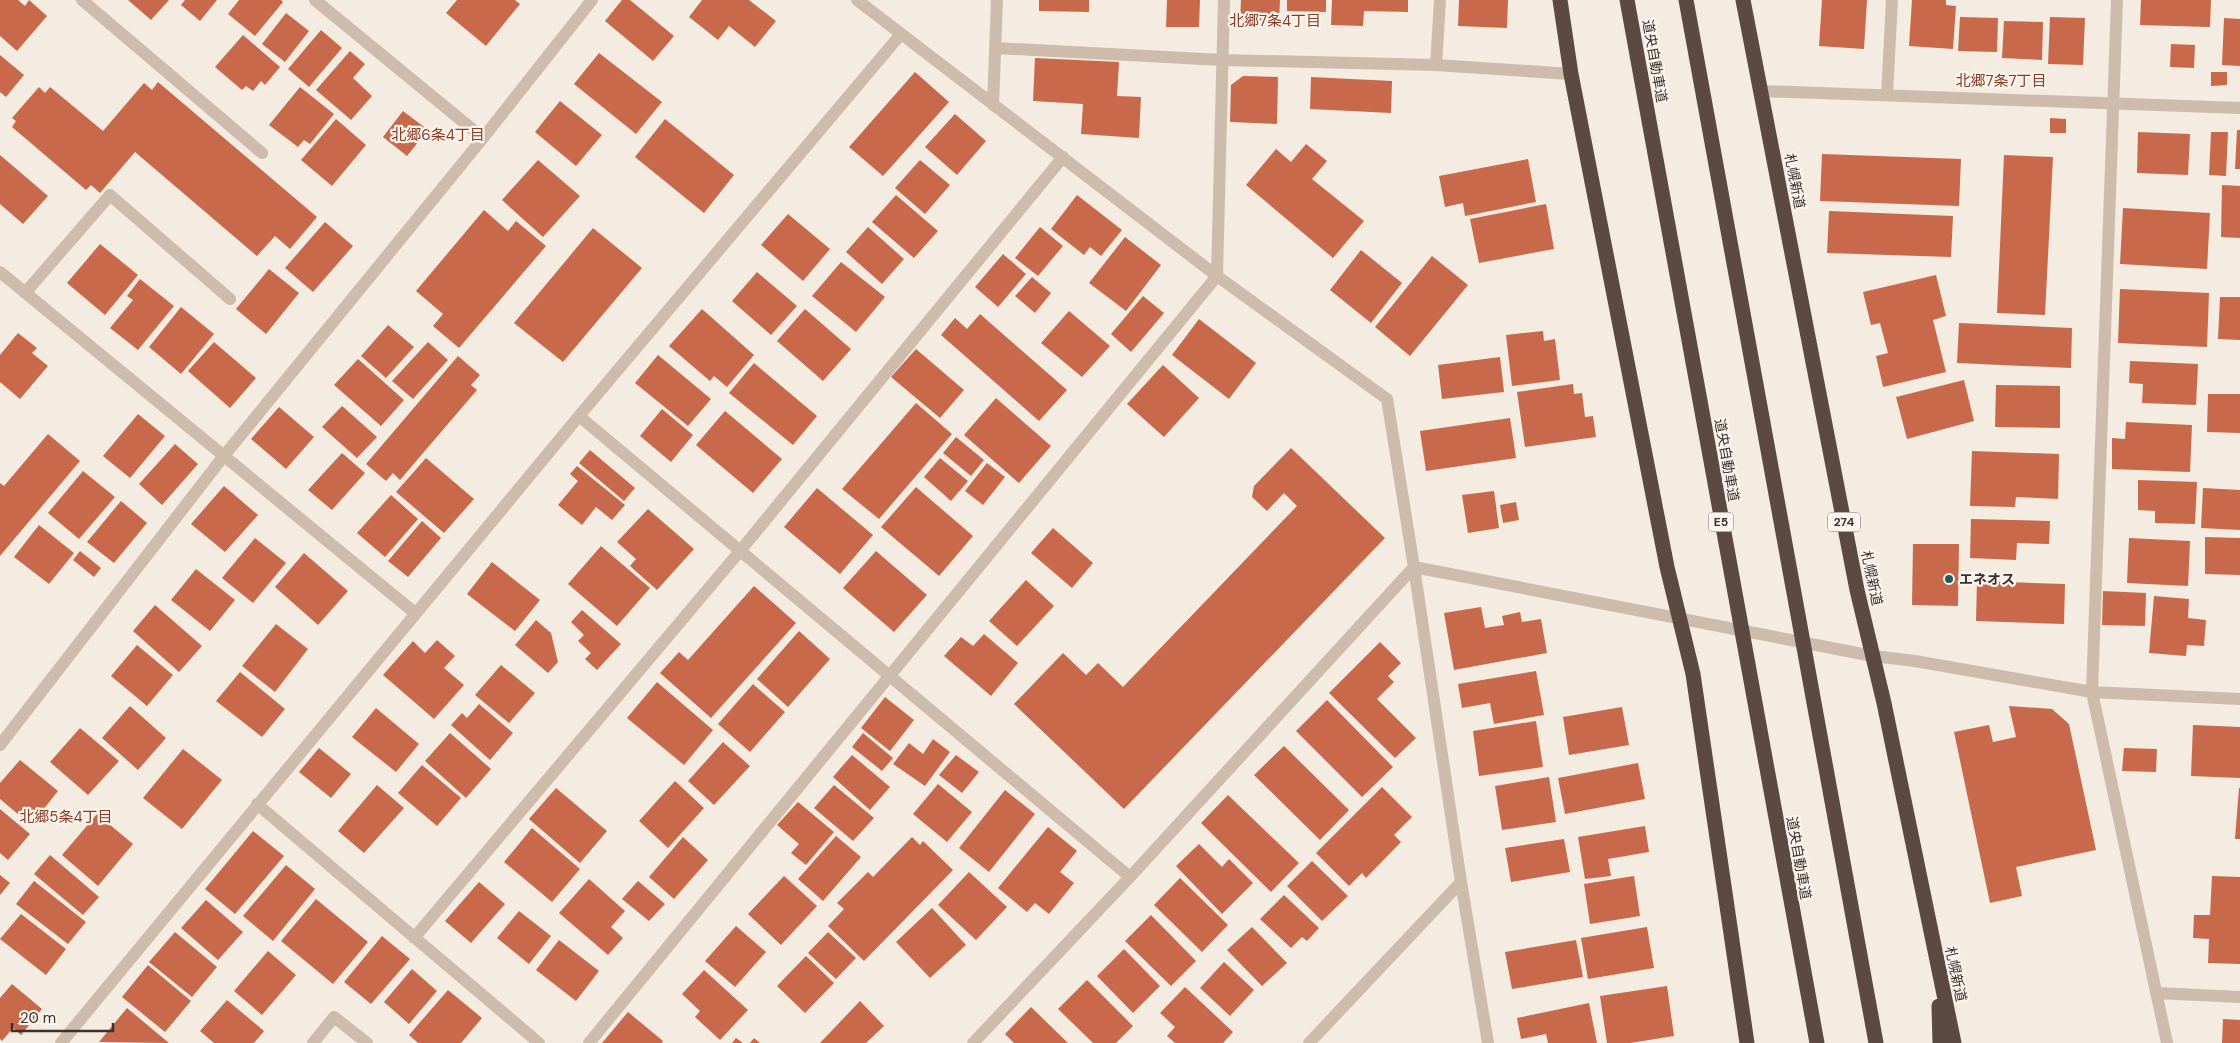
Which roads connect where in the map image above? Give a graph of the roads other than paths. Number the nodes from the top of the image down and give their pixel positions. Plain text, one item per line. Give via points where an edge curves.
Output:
1 (82, 0) edge
2 (315, 0) edge
3 (592, 0) edge
4 (857, 0) edge
5 (997, 0) edge
6 (1224, 0) edge
7 (1440, 0) edge
8 (1560, 0) edge
9 (1627, 0) edge
10 (1686, 0) edge
11 (1744, 0) edge
12 (1892, 0) edge
13 (2117, 0) edge
14 (901, 34) junction
15 (995, 48) junction
16 (1222, 60) junction
17 (1436, 65) junction
18 (1571, 74) junction
19 (1761, 91) junction
20 (1887, 95) junction
21 (2112, 104) junction
22 (993, 105) junction
23 (2240, 108) edge
24 (483, 138) junction
25 (262, 153) dead end
26 (1063, 157) junction
27 (0, 272) edge
28 (1217, 276) junction
29 (25, 293) junction
30 (230, 299) dead end
31 (579, 416) junction
32 (223, 457) junction
33 (740, 551) junction
34 (1414, 567) junction
35 (415, 613) junction
36 (1679, 618) junction
37 (1873, 656) junction
38 (890, 676) junction
39 (2092, 692) junction
40 (2240, 699) edge
41 (0, 745) edge
42 (257, 804) junction
43 (1130, 877) junction
44 (1461, 882) junction
45 (414, 938) junction
46 (1937, 967) junction
47 (2156, 993) junction
48 (2240, 997) edge
49 (61, 1043) edge
50 (313, 1043) edge
51 (367, 1043) edge
52 (539, 1043) edge
53 (590, 1043) edge
54 (973, 1043) edge
55 (1309, 1043) edge
56 (1488, 1043) edge
57 (1747, 1043) edge
58 (1817, 1043) edge
59 (1876, 1043) edge
60 (1940, 1043) edge
61 (1954, 1043) edge
62 (2167, 1043) edge

1 - 25 street
2 - 24 street
3 - 24 street
4 - 14 street
5 - 15 street
6 - 16 street
7 - 17 street
8 - 18 highway
9 - 58 highway, 道央自動車道 / E5, bridge
10 - 59 highway, bridge
11 - 19 highway, 札幌新道 / 274
12 - 20 street
13 - 21 street
14 - 22 street
14 - 31 street
15 - 16 street
15 - 22 street
16 - 17 street
16 - 28 street
17 - 18 street
18 - 36 highway
19 - 20 street
19 - 37 highway, 札幌新道 / 274 via 1857,590
20 - 21 street
21 - 23 street
21 - 39 street
22 - 26 street
24 - 32 street
26 - 28 street
26 - 33 street
27 - 29 street
28 - 34 street via 1387,399
28 - 38 street
29 - 30 street via 110,195
29 - 32 street
31 - 33 street
31 - 35 street
32 - 35 street
32 - 41 street
33 - 38 street
33 - 45 street
34 - 36 street
34 - 43 street
34 - 44 street
35 - 42 street
36 - 37 street
36 - 57 highway via 1693,674
37 - 39 street
37 - 46 highway, 札幌新道 / 274
38 - 43 street
38 - 53 street
39 - 40 street
39 - 47 street
42 - 45 street
42 - 49 street
43 - 54 street
44 - 55 street
44 - 56 street
45 - 52 street
46 - 60 highway
46 - 61 highway, 札幌新道 / 274
47 - 48 street
47 - 62 street
50 - 51 street via 334,1017

